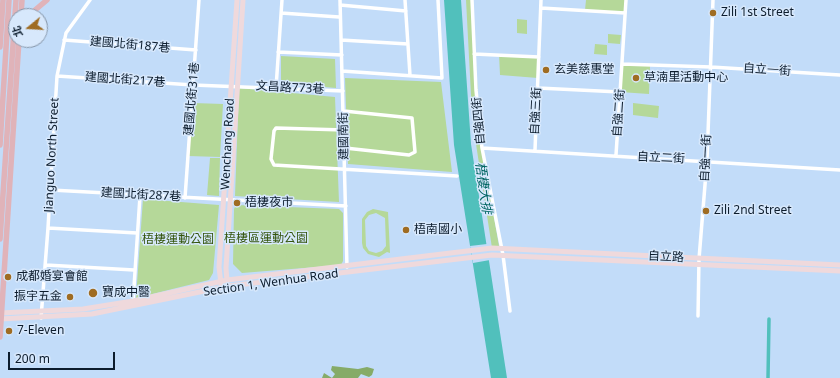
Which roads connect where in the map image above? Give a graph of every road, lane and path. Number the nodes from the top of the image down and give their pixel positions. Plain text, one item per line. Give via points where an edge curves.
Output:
1 (3, 0) edge
2 (47, 0) edge
3 (90, 0) edge
4 (200, 0) edge
5 (237, 0) edge
6 (243, 0) edge
7 (282, 0) edge
8 (340, 0) edge
9 (405, 0) edge
10 (438, 0) edge
11 (472, 0) edge
12 (541, 0) edge
13 (626, 0) edge
14 (713, 0) edge
15 (340, 5) junction
16 (38, 8) edge
17 (541, 8) junction
18 (406, 11) junction
19 (281, 13) junction
20 (625, 13) junction
21 (339, 17) junction
22 (8, 20) edge
23 (64, 40) junction
24 (341, 40) junction
25 (408, 44) junction
26 (0, 47) edge
27 (18, 48) edge
28 (196, 50) junction
29 (278, 52) junction
30 (474, 54) junction
31 (342, 55) junction
32 (539, 57) junction
33 (622, 64) junction
34 (711, 67) junction
35 (342, 71) junction
36 (410, 75) junction
37 (840, 75) edge
38 (56, 76) junction
39 (193, 85) junction
40 (231, 85) junction
41 (237, 86) junction
42 (276, 88) junction
43 (538, 88) junction
44 (342, 91) junction
45 (620, 92) junction
46 (344, 110) junction
47 (344, 130) junction
48 (0, 145) edge
49 (345, 148) junction
50 (482, 148) junction
51 (535, 150) junction
52 (616, 155) junction
53 (707, 160) junction
54 (345, 169) junction
55 (840, 170) edge
56 (457, 176) dead end
57 (51, 190) junction
58 (140, 196) junction
59 (185, 198) junction
60 (224, 199) junction
61 (231, 200) junction
62 (346, 206) junction
63 (48, 228) junction
64 (137, 233) junction
65 (0, 239) edge
66 (501, 249) junction
67 (469, 254) junction
68 (503, 255) junction
69 (699, 261) junction
70 (46, 265) junction
71 (840, 265) edge
72 (347, 269) junction
73 (134, 270) junction
74 (840, 271) edge
75 (227, 280) junction
76 (220, 281) junction
77 (229, 286) junction
78 (221, 288) junction
79 (133, 303) junction
80 (510, 311) dead end
81 (41, 315) junction
82 (1, 316) edge
83 (698, 316) dead end
84 (0, 337) edge

1 - 22 main road
2 - 16 main road
3 - 23 street, Jianguo North Street via 66,33
4 - 28 street, 建國北街31巷
5 - 40 street, Wenchang Road
6 - 41 street, Wenchang Road
7 - 19 street
8 - 15 street, 建國南街
9 - 18 street
10 - 36 street via 442,78
11 - 30 street, 自強四街
12 - 17 street, 自強三街
13 - 20 street, 自強二街
14 - 34 street, 自強一街
15 - 18 street
15 - 21 street, 建國南街
17 - 20 street
17 - 32 street, 自強三街
18 - 25 street
19 - 21 street
19 - 29 street
20 - 33 street, 自強二街
21 - 24 street, 建國南街
22 - 26 main road
22 - 48 main road
22 - 65 main road
23 - 28 street, 建國北街187巷
23 - 38 street, Jianguo North Street
24 - 25 street
24 - 31 street, 建國南街
25 - 36 street
27 - 82 main road
28 - 39 street, 建國北街31巷
29 - 31 street
29 - 42 street
30 - 32 street
30 - 50 street, 自強四街
31 - 35 street, 建國南街
32 - 43 street, 自強三街
33 - 34 street, 自立一街
33 - 45 street, 自強二街
34 - 37 street, 自立一街
34 - 53 street, 自強一街
35 - 36 street
35 - 44 street, 建國南街
38 - 39 street, 建國北街217巷
38 - 57 street, Jianguo North Street
39 - 40 street, 建國北街217巷
39 - 59 street, 建國北街31巷
40 - 41 street, 文昌路773巷
40 - 60 street, Wenchang Road
41 - 42 street, 文昌路773巷
41 - 61 street, Wenchang Road
42 - 44 street, 文昌路773巷
43 - 45 street
43 - 51 street, 自強三街
44 - 46 street, 建國南街
45 - 52 street, 自強二街
46 - 47 street, 建國南街
46 - 49 street via 412,118 415,152 409,155
47 - 49 street, 建國南街
47 - 54 street via 276,128 271,159 274,165
49 - 54 street, 建國南街
50 - 51 street, 自立二街
50 - 66 street, 自強四街
51 - 52 street, 自立二街
52 - 53 street, 自立二街
53 - 55 street, 自立二街
53 - 69 street, 自強一街
54 - 56 street
54 - 62 street, 建國南街
57 - 58 street, 建國北街287巷
57 - 63 street, Jianguo North Street
58 - 59 street, 建國北街287巷
58 - 64 street
59 - 60 street, 建國北街287巷
60 - 61 street, 建國北街287巷
60 - 76 street, Wenchang Road
61 - 62 street, 建國北街287巷
61 - 75 street, Wenchang Road
62 - 72 street, 建國南街
63 - 64 street
63 - 70 street, Jianguo North Street
64 - 73 street
66 - 67 street, 自立路 via 492,248
66 - 68 street, 自強四街
66 - 69 street, 自立路
67 - 68 street, 自立路
67 - 72 street, Section 1, Wenhua Road
68 - 69 street, 自立路
68 - 80 street, 自強四街
69 - 71 street, 自立路
69 - 74 street, 自立路
69 - 83 street, 自強一街
70 - 73 street
70 - 81 street, Jianguo North Street
72 - 75 street, Section 1, Wenhua Road
72 - 77 street, Section 1, Wenhua Road
73 - 79 street
75 - 76 street, Section 1, Wenhua Road
75 - 77 street, Wenchang Road
76 - 78 street, Wenchang Road
76 - 79 street, Section 1, Wenhua Road
77 - 78 street, Section 1, Wenhua Road
78 - 79 street, Section 1, Wenhua Road
79 - 81 street, Section 1, Wenhua Road
81 - 82 street, Section 1, Wenhua Road
82 - 84 main road

